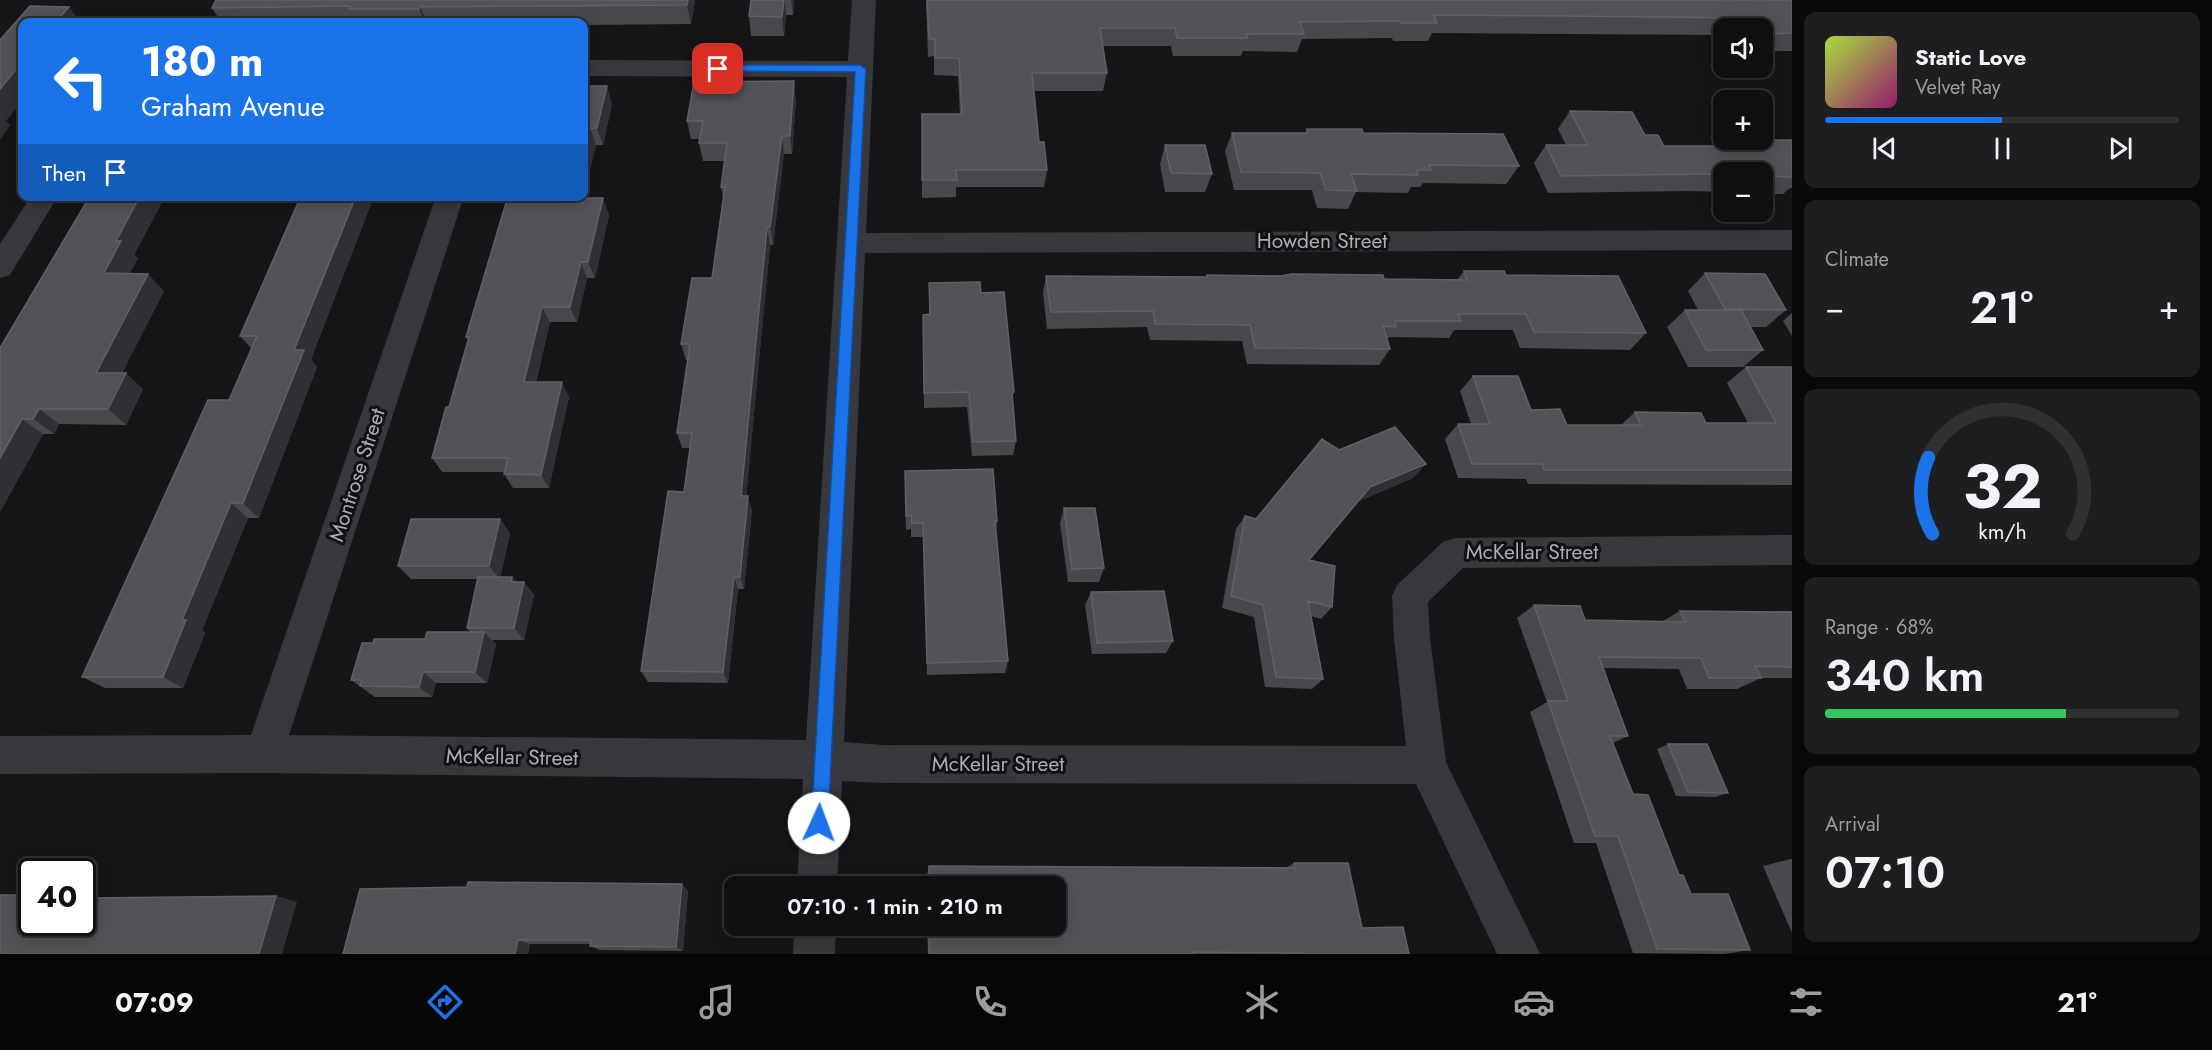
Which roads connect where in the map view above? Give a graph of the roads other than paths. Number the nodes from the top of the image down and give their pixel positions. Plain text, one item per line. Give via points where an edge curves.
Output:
1 (864, 0) edge
2 (588, 68) edge
3 (860, 69) junction
4 (42, 201) edge
5 (448, 201) edge
6 (1792, 240) edge
7 (852, 243) junction
8 (0, 267) edge
9 (1792, 550) edge
10 (264, 754) junction
11 (0, 755) edge
12 (822, 760) junction
13 (1427, 765) junction
14 (817, 876) edge
15 (815, 936) edge
16 (814, 954) edge
17 (1519, 954) edge

1 - 3 street
2 - 3 street
3 - 7 street
4 - 8 street
5 - 10 street, Montrose Street
6 - 7 street, Howden Street
7 - 12 street
9 - 13 street, McKellar Street via 1455,553 1410,596
10 - 11 street, McKellar Street
10 - 12 street, McKellar Street
12 - 13 street, McKellar Street via 883,764
12 - 14 street
13 - 17 street
15 - 16 street

